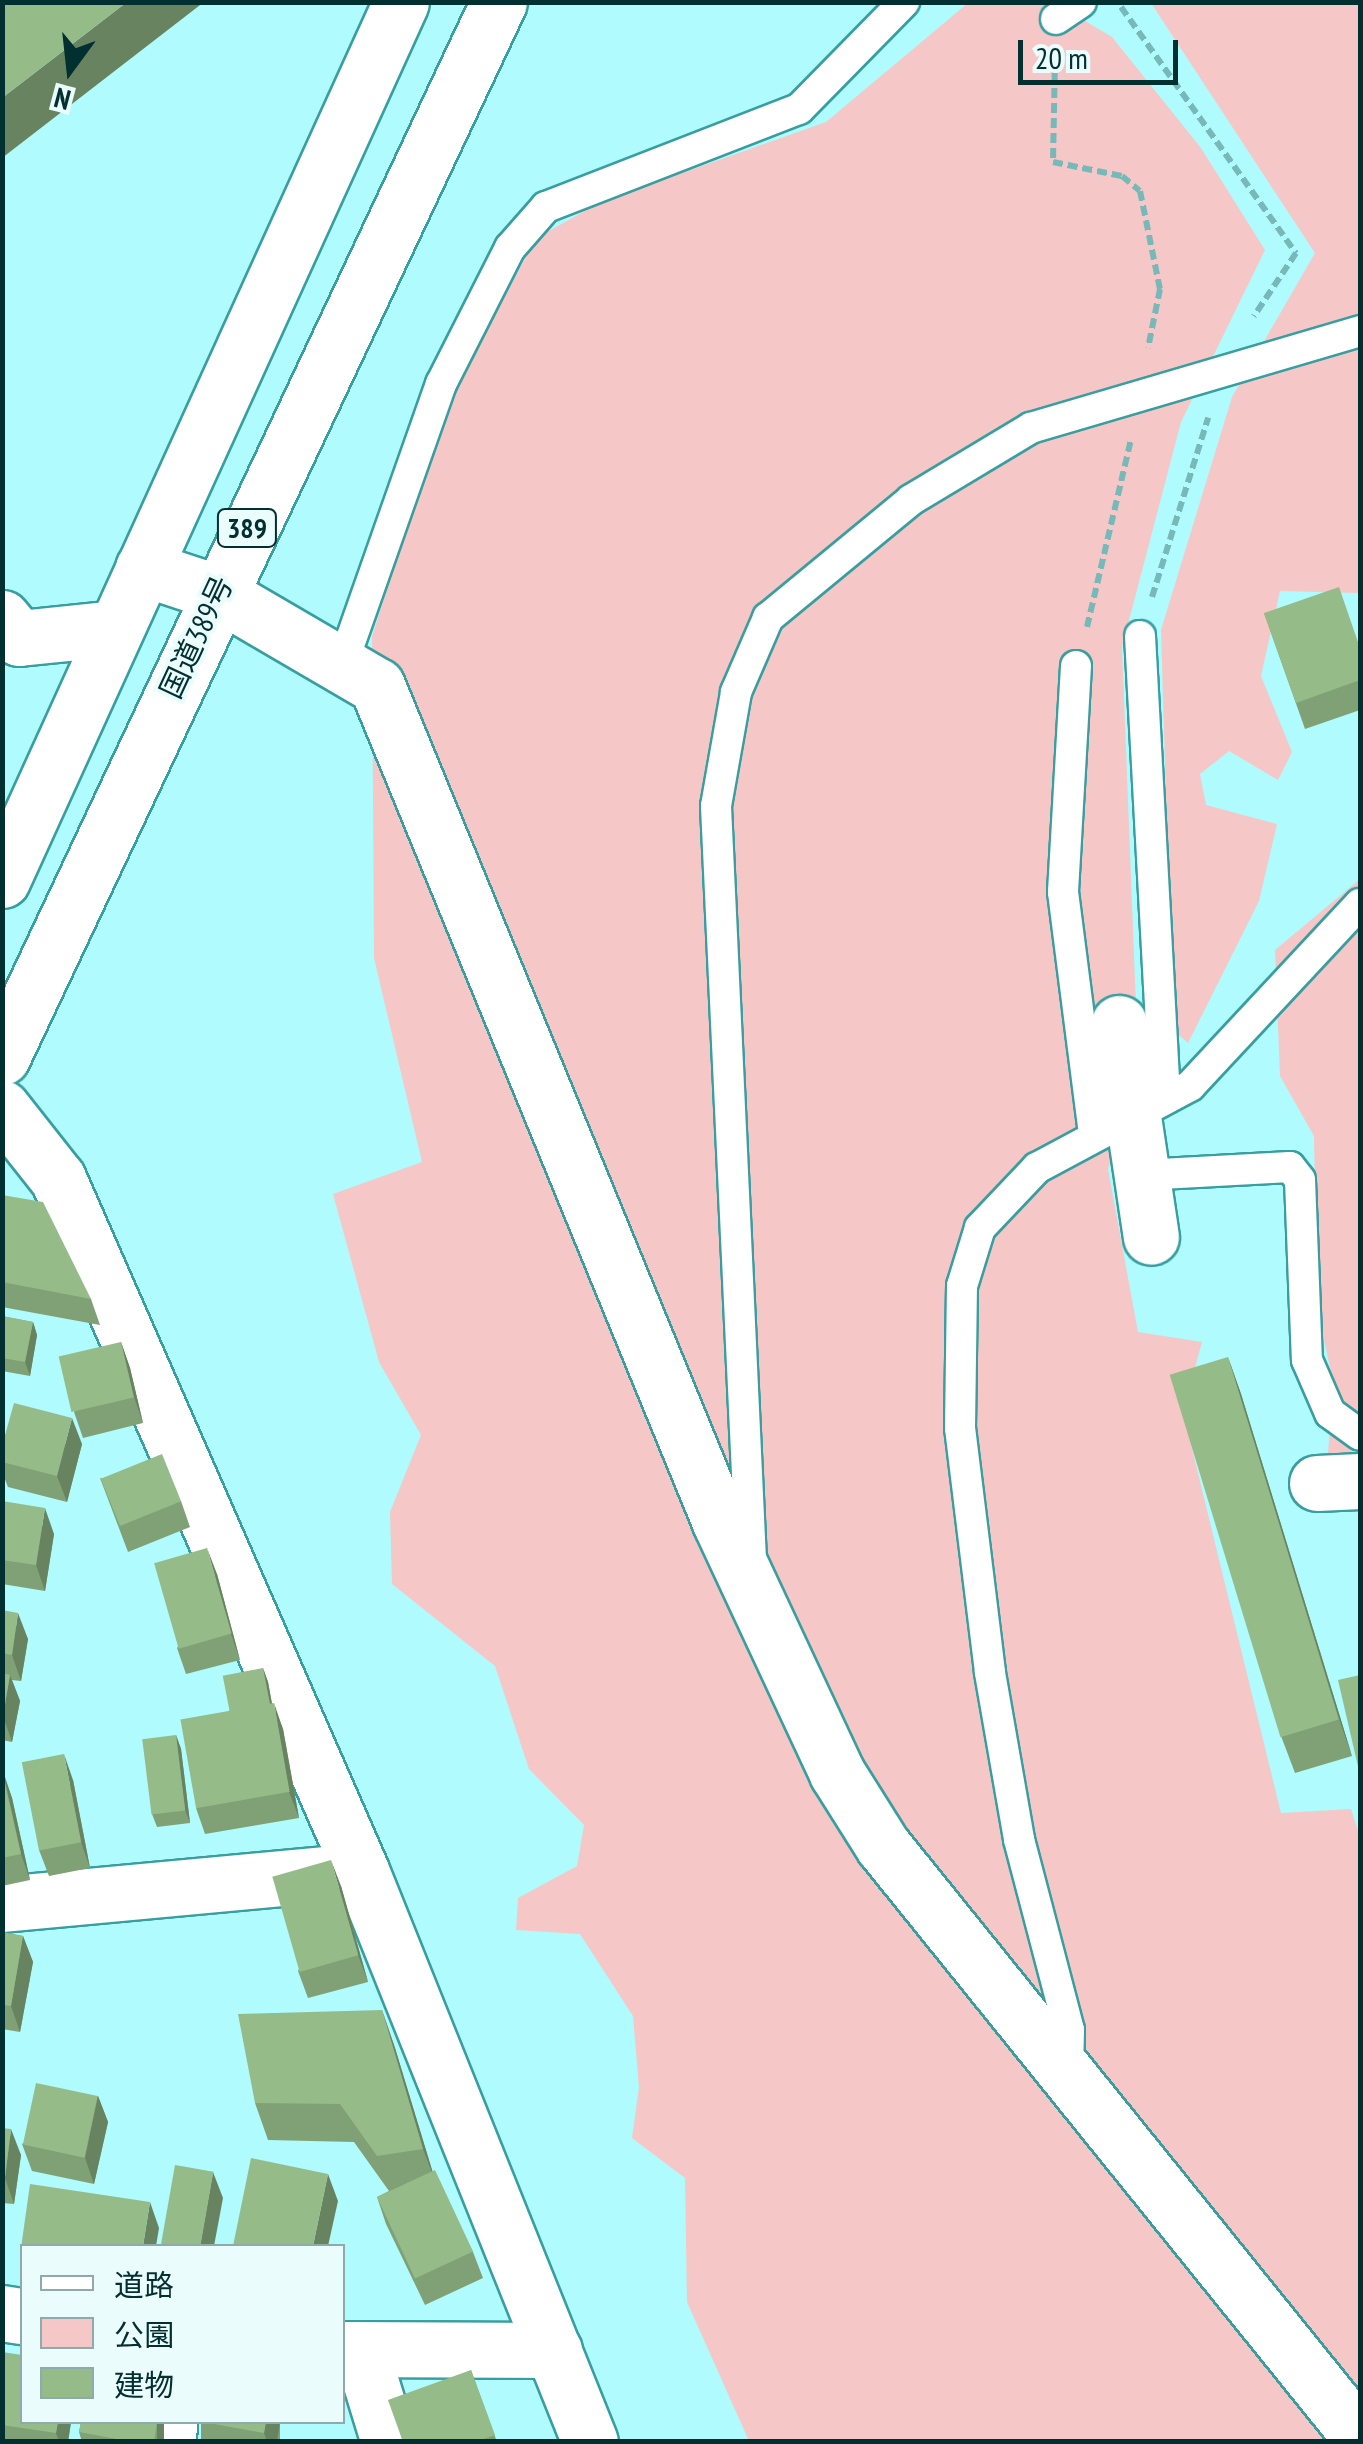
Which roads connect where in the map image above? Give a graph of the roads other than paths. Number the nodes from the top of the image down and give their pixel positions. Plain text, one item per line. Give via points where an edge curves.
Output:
1 (401, 2) edge
2 (499, 2) edge
3 (904, 2) edge
4 (1360, 331) edge
5 (143, 568) junction
6 (216, 592) junction
7 (2, 618) edge
8 (115, 628) junction
9 (1140, 636) road end
10 (342, 666) junction
11 (1076, 666) road end
12 (2, 880) edge
13 (1360, 904) edge
14 (1120, 1023) dead end
15 (2, 1057) edge
16 (2, 1108) edge
17 (1131, 1114) junction
18 (1142, 1174) junction
19 (1151, 1237) dead end
20 (1360, 1435) edge
21 (752, 1592) junction
22 (361, 1871) junction
23 (2, 1904) edge
24 (1068, 2074) junction
25 (352, 2350) edge
26 (554, 2350) junction
27 (1360, 2437) edge
28 (389, 2442) edge
29 (590, 2442) edge

1 - 5 main road, 389
2 - 6 main road, 国道389号 / 389
3 - 10 lane via 799,109 546,207 510,248 441,384
4 - 21 lane via 1225,364 1030,428 800,582 768,618 736,692 716,806
5 - 6 main road
5 - 8 main road, 389
6 - 10 main road
6 - 15 main road, 国道389号 / 389
7 - 8 main road via 19,638
8 - 12 main road, 389
9 - 17 lane
10 - 21 main road via 377,686
11 - 17 lane via 1063,892
13 - 17 lane via 1248,1014 1190,1086
14 - 17 main road
16 - 22 main road via 58,1178
17 - 18 main road
17 - 24 lane via 1037,1168 980,1228 962,1286 960,1428 990,1672 1019,1839 1070,2030
18 - 19 main road
18 - 20 lane via 1290,1166 1300,1180 1307,1360 1330,1414
21 - 24 main road via 837,1772 883,1846
22 - 23 main road
22 - 26 main road
24 - 27 main road
25 - 26 main road
25 - 28 main road
26 - 29 main road

